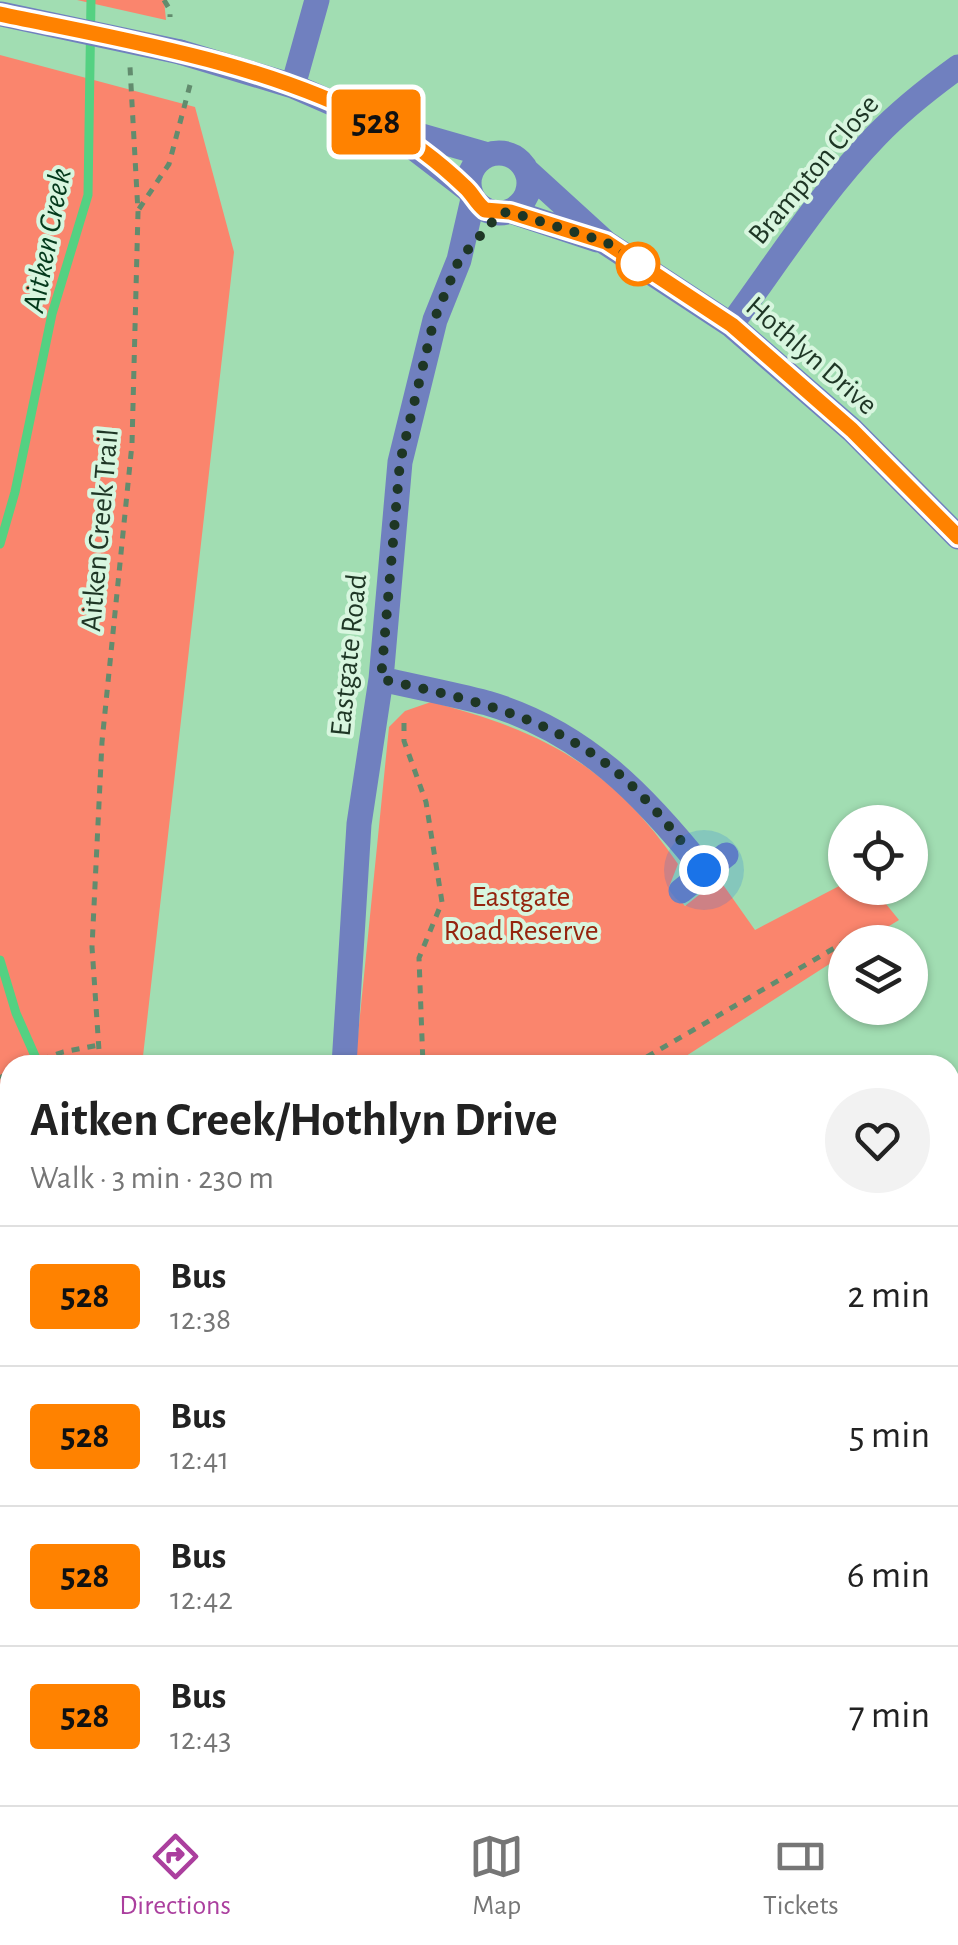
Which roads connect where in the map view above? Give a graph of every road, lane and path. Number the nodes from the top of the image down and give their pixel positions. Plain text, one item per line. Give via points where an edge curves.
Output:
1 (164, 0) edge
2 (317, 0) edge
3 (0, 14) edge
4 (170, 18) dead end
5 (128, 50) dead end
6 (958, 67) edge
7 (190, 85) dead end
8 (293, 86) junction
9 (380, 124) junction
10 (488, 155) junction
11 (527, 171) junction
12 (472, 195) junction
13 (138, 212) junction
14 (505, 212) junction
15 (606, 242) junction
16 (459, 260) junction
17 (732, 325) junction
18 (958, 537) edge
19 (381, 679) junction
20 (404, 706) dead end
21 (726, 855) dead end
22 (704, 870) junction
23 (681, 891) dead end
24 (828, 952) edge
25 (99, 1045) junction
26 (57, 1055) edge
27 (100, 1055) edge
28 (345, 1055) edge
29 (423, 1055) edge
30 (651, 1055) edge

1 - 4 path
2 - 8 street
3 - 8 street, bridge via 180,52
5 - 13 path, Aitken Creek Trail
6 - 17 street, Brampton Close via 876,137
7 - 13 path via 169,164
8 - 9 street
9 - 10 street
9 - 12 street
10 - 11 street via 506,154
10 - 12 street via 470,174
11 - 14 street via 525,200
11 - 15 street, Hothlyn Drive
12 - 14 street via 485,210
12 - 16 street, Eastgate Road
13 - 25 path, Aitken Creek Trail via 132,444 101,761 92,947
14 - 15 street, Hothlyn Drive
14 - 16 street, Eastgate Road
15 - 17 street, Hothlyn Drive
16 - 19 street, Eastgate Road via 434,320 400,462
17 - 18 street, Hothlyn Drive via 852,430
19 - 22 street via 489,704 551,729 606,763
19 - 28 street, Eastgate Road via 359,824
20 - 29 path via 404,741 426,802 442,902 419,958
21 - 22 street
22 - 23 street
24 - 30 path
25 - 26 path
25 - 27 path, Aitken Creek Trail

